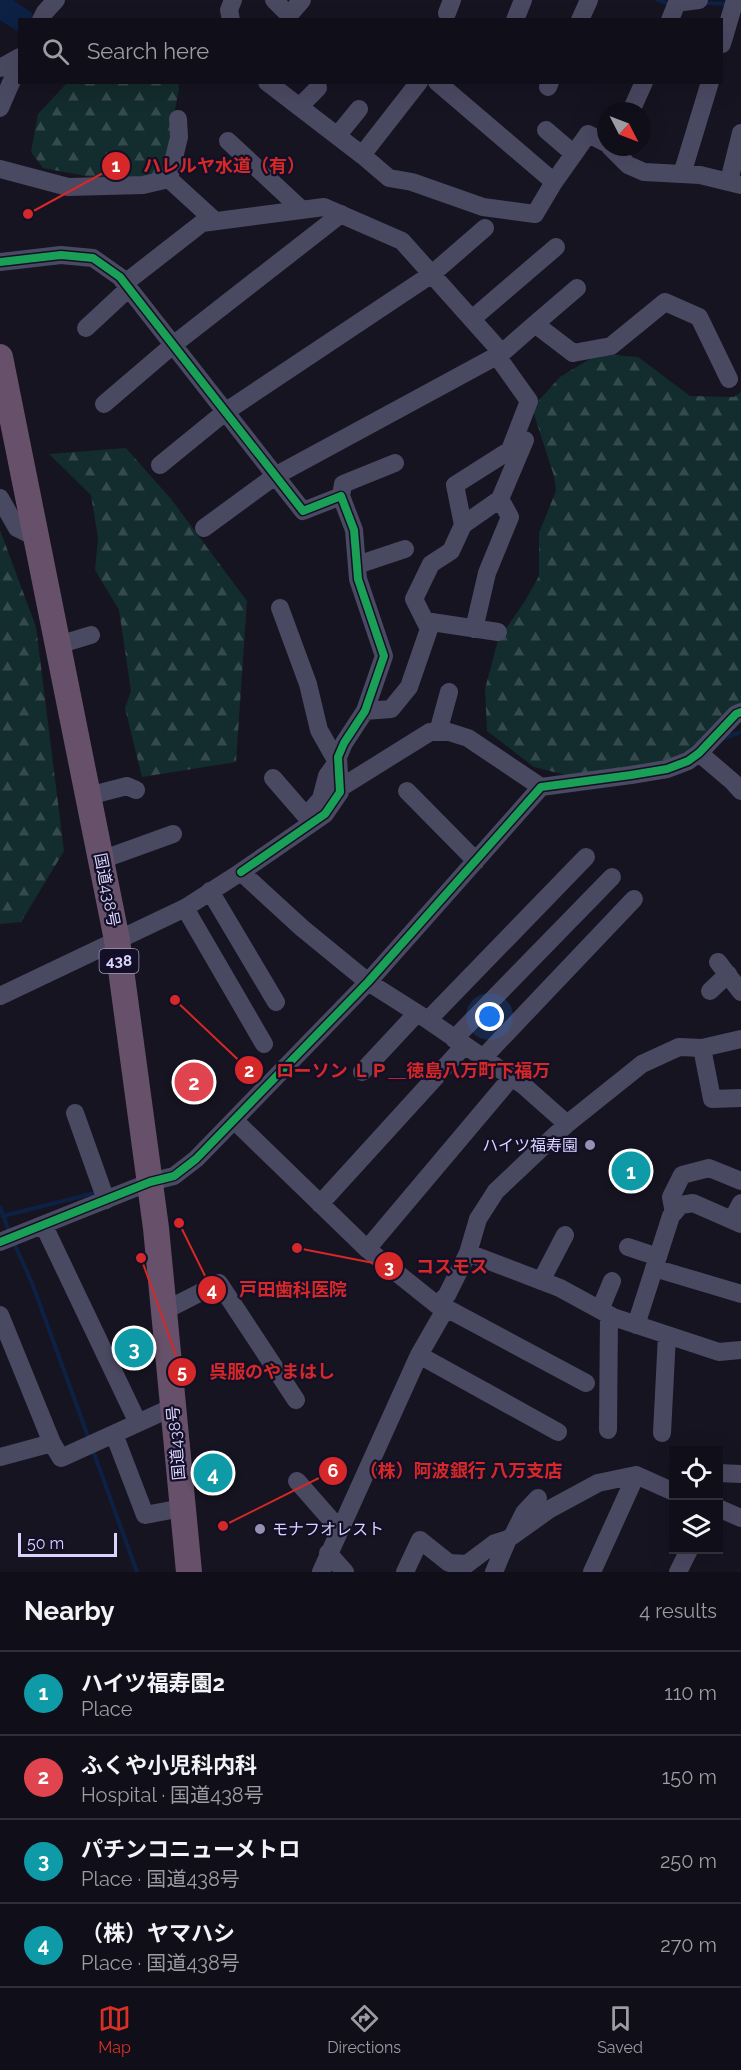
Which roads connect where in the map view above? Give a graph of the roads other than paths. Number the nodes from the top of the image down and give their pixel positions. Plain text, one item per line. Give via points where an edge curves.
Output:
1 (56, 0) edge
2 (274, 0) edge
3 (302, 0) edge
4 (524, 0) edge
5 (589, 0) edge
6 (679, 0) edge
7 (699, 0) edge
8 (735, 0) edge
9 (42, 18) edge
10 (516, 18) edge
11 (581, 18) edge
12 (671, 18) edge
13 (723, 41) edge
14 (18, 60) edge
15 (18, 64) edge
16 (0, 68) edge
17 (270, 84) edge
18 (439, 84) edge
19 (643, 84) edge
20 (709, 84) edge
21 (410, 86) edge
22 (318, 88) dead end
23 (636, 102) edge
24 (300, 106) junction
25 (0, 108) edge
26 (359, 110) dead end
27 (178, 119) dead end
28 (546, 130) dead end
29 (741, 133) edge
30 (337, 136) junction
31 (597, 139) edge
32 (228, 141) dead end
33 (574, 154) junction
34 (362, 155) junction
35 (620, 156) edge
36 (0, 169) edge
37 (682, 174) junction
38 (169, 178) junction
39 (554, 182) junction
40 (735, 183) edge
41 (293, 211) junction
42 (341, 214) junction
43 (215, 221) junction
44 (485, 228) dead end
45 (311, 238) junction
46 (556, 247) dead end
47 (0, 262) edge
48 (432, 274) junction
49 (127, 285) junction
50 (577, 288) dead end
51 (472, 319) junction
52 (535, 324) junction
53 (86, 328) dead end
54 (173, 345) junction
55 (500, 354) junction
56 (0, 357) edge
57 (729, 379) dead end
58 (104, 404) dead end
59 (225, 412) junction
60 (527, 436) dead end
61 (395, 463) dead end
62 (160, 465) dead end
63 (275, 476) junction
64 (341, 496) junction
65 (0, 498) edge
66 (500, 499) junction
67 (463, 525) junction
68 (204, 528) dead end
69 (37, 537) junction
70 (405, 549) dead end
71 (357, 565) junction
72 (280, 608) dead end
73 (425, 621) junction
74 (474, 629) junction
75 (498, 633) dead end
76 (91, 634) dead end
77 (58, 645) junction
78 (449, 692) dead end
79 (365, 711) junction
80 (741, 712) edge
81 (438, 732) junction
82 (699, 753) junction
83 (337, 762) junction
84 (273, 778) dead end
85 (541, 787) junction
86 (340, 788) junction
87 (136, 790) dead end
88 (407, 791) dead end
89 (741, 791) edge
90 (88, 796) junction
91 (173, 834) dead end
92 (586, 857) dead end
93 (101, 860) junction
94 (476, 861) junction
95 (241, 872) junction
96 (612, 877) dead end
97 (210, 891) junction
98 (634, 899) dead end
99 (185, 908) junction
100 (117, 940) junction
101 (368, 982) junction
102 (710, 990) dead end
103 (741, 992) edge
104 (0, 996) edge
105 (276, 1002) dead end
106 (423, 1017) junction
107 (741, 1039) edge
108 (459, 1042) junction
109 (264, 1044) dead end
110 (702, 1048) junction
111 (482, 1059) junction
112 (362, 1072) dead end
113 (511, 1078) junction
114 (741, 1098) edge
115 (75, 1113) dead end
116 (234, 1120) junction
117 (567, 1124) junction
118 (741, 1181) edge
119 (150, 1182) junction
120 (106, 1200) junction
121 (741, 1203) edge
122 (320, 1204) junction
123 (674, 1213) junction
124 (737, 1222) edge
125 (44, 1226) junction
126 (565, 1234) dead end
127 (0, 1242) edge
128 (628, 1247) dead end
129 (367, 1250) junction
130 (468, 1253) junction
131 (656, 1263) junction
132 (541, 1281) junction
133 (612, 1281) dead end
134 (741, 1294) edge
135 (442, 1306) junction
136 (164, 1311) junction
137 (604, 1313) junction
138 (0, 1315) edge
139 (636, 1325) junction
140 (668, 1335) junction
141 (741, 1350) edge
142 (419, 1355) junction
143 (586, 1383) dead end
144 (296, 1400) dead end
145 (172, 1407) junction
146 (138, 1423) junction
147 (608, 1430) dead end
148 (558, 1432) dead end
149 (662, 1433) dead end
150 (114, 1434) junction
151 (52, 1443) junction
152 (0, 1457) edge
153 (723, 1473) edge
154 (741, 1473) edge
155 (636, 1475) junction
156 (297, 1481) dead end
157 (669, 1486) edge
158 (538, 1498) dead end
159 (182, 1508) junction
160 (723, 1510) edge
161 (741, 1518) edge
162 (340, 1530) junction
163 (510, 1538) junction
164 (328, 1553) junction
165 (687, 1554) edge
166 (189, 1572) edge
167 (321, 1572) edge
168 (345, 1572) edge
169 (405, 1572) edge
170 (494, 1572) edge
171 (592, 1572) edge
172 (678, 1572) edge

1 - 9 street
2 - 3 street via 289,15
4 - 10 street
5 - 11 street
6 - 7 street
6 - 12 street
8 - 13 street
14 - 16 street
15 - 25 street
17 - 24 street
18 - 39 street
19 - 23 street
20 - 37 street
21 - 34 street
22 - 24 street
24 - 30 street
26 - 30 street
27 - 38 street via 179,137
28 - 33 street
29 - 40 street
30 - 34 street
31 - 33 street via 588,134
32 - 41 street
33 - 39 street
34 - 39 street via 389,178 483,207 535,214
35 - 37 street via 628,165 644,172
36 - 38 street via 68,187 143,185
37 - 40 street
38 - 43 street
41 - 42 street via 324,207
41 - 43 street
41 - 45 street
42 - 45 street
42 - 48 street via 402,241
43 - 49 street via 202,223
44 - 48 street
45 - 54 street
46 - 51 street
47 - 49 street via 61,255 93,258
48 - 51 street
48 - 59 street
49 - 53 street
49 - 54 street
50 - 52 street
51 - 55 street
52 - 55 street
52 - 57 street via 573,353 610,346 665,302 699,317
54 - 58 street
54 - 59 street
55 - 63 street
55 - 67 street via 529,401 510,450 455,485
56 - 69 highway, 国道438号 / 438
59 - 62 street
59 - 63 street
60 - 66 street
61 - 64 street via 343,484
63 - 64 street via 303,511
63 - 68 street
64 - 71 street via 354,530
65 - 69 street via 17,528
66 - 67 street
66 - 74 street via 510,517 488,573
67 - 73 street via 451,551 431,564 414,599
69 - 77 highway, 国道438号 / 438
70 - 71 street
71 - 79 street via 358,579 384,656
72 - 83 street via 308,684 319,730
73 - 74 street
73 - 79 street via 429,628 409,687 391,709
74 - 75 street
76 - 77 street
77 - 90 highway, 国道438号 / 438
78 - 81 street
79 - 83 street via 344,743
80 - 82 street
81 - 85 street via 468,738
81 - 86 street via 430,732
82 - 85 street via 667,769
82 - 89 street
83 - 84 street via 327,776 321,799 306,816
83 - 86 street
85 - 94 street
86 - 95 street via 325,814
87 - 90 street via 127,786
88 - 94 street
90 - 93 highway, 国道438号 / 438
91 - 93 street
92 - 106 street
93 - 100 highway, 国道438号 / 438
94 - 101 street
95 - 97 street
95 - 101 street
96 - 108 street
97 - 99 street
97 - 105 street
98 - 111 street
99 - 100 street
99 - 109 street
100 - 104 street
100 - 119 highway, 国道438号 / 438
101 - 106 street
101 - 116 street
102 - 103 street via 723,968
106 - 108 street
106 - 112 street
107 - 110 street
108 - 111 street
108 - 122 street
110 - 114 street via 712,1099
110 - 117 street via 679,1047 642,1065
111 - 113 street
113 - 117 street
113 - 129 street
115 - 120 street
116 - 119 street via 174,1176
116 - 122 street
117 - 130 street via 496,1191 478,1219
118 - 123 street via 710,1168 682,1175 671,1197
119 - 120 street
119 - 136 highway, 国道438号 / 438
120 - 125 street
121 - 124 street
122 - 129 street
123 - 124 street via 681,1205 693,1203
123 - 131 street
125 - 127 street
125 - 146 street
126 - 132 street
128 - 131 street
129 - 135 street
130 - 132 street
130 - 135 street
131 - 134 street
131 - 139 street
132 - 137 street
133 - 137 street
135 - 142 street
135 - 143 street
136 - 144 street via 219,1283
136 - 145 highway, 国道438号 / 438
137 - 139 street
137 - 147 street
138 - 151 street
139 - 140 street
140 - 141 street via 719,1352
140 - 149 street
142 - 148 street
142 - 162 street
145 - 146 street
145 - 159 highway, 国道438号 / 438
146 - 150 street
150 - 151 street via 61,1458
150 - 159 street via 145,1515
151 - 152 street
153 - 154 street
155 - 157 street
155 - 163 street via 598,1483 550,1509
155 - 171 street
156 - 162 street
158 - 163 street
159 - 166 highway, 国道438号 / 438
160 - 161 street
162 - 164 street
163 - 169 street via 495,1543 467,1564 449,1563 420,1540
163 - 170 street
164 - 167 street
164 - 168 street
165 - 172 street

